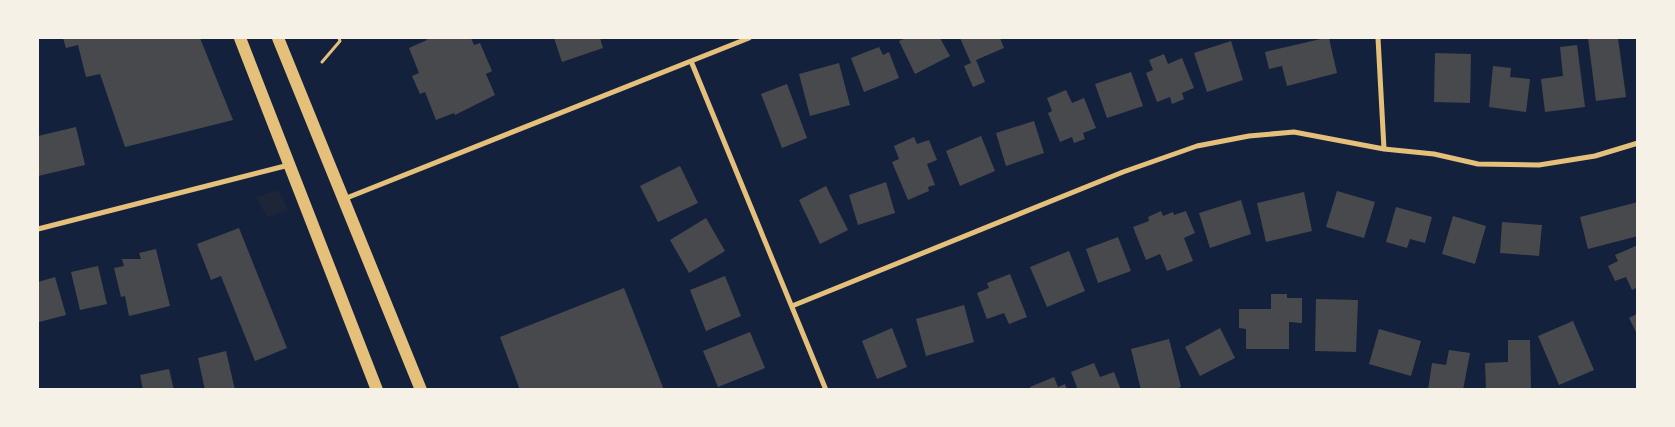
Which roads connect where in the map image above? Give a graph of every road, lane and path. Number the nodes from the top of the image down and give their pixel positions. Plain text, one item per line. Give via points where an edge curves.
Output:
1 (240, 38) edge
2 (278, 38) edge
3 (339, 38) edge
4 (749, 38) edge
5 (1378, 38) edge
6 (691, 61) junction
7 (322, 62) dead end
8 (1638, 143) edge
9 (1384, 148) junction
10 (290, 164) junction
11 (344, 199) junction
12 (38, 229) edge
13 (792, 306) junction
14 (376, 390) edge
15 (421, 390) edge
16 (826, 390) edge

1 - 10 main road
2 - 11 main road
3 - 7 path
4 - 6 street
5 - 9 street
6 - 11 street
6 - 13 street
8 - 9 street via 1595,156 1539,165 1478,164
9 - 13 street via 1294,132 1197,146 1123,172
10 - 12 street
10 - 14 main road
11 - 15 main road
13 - 16 street

